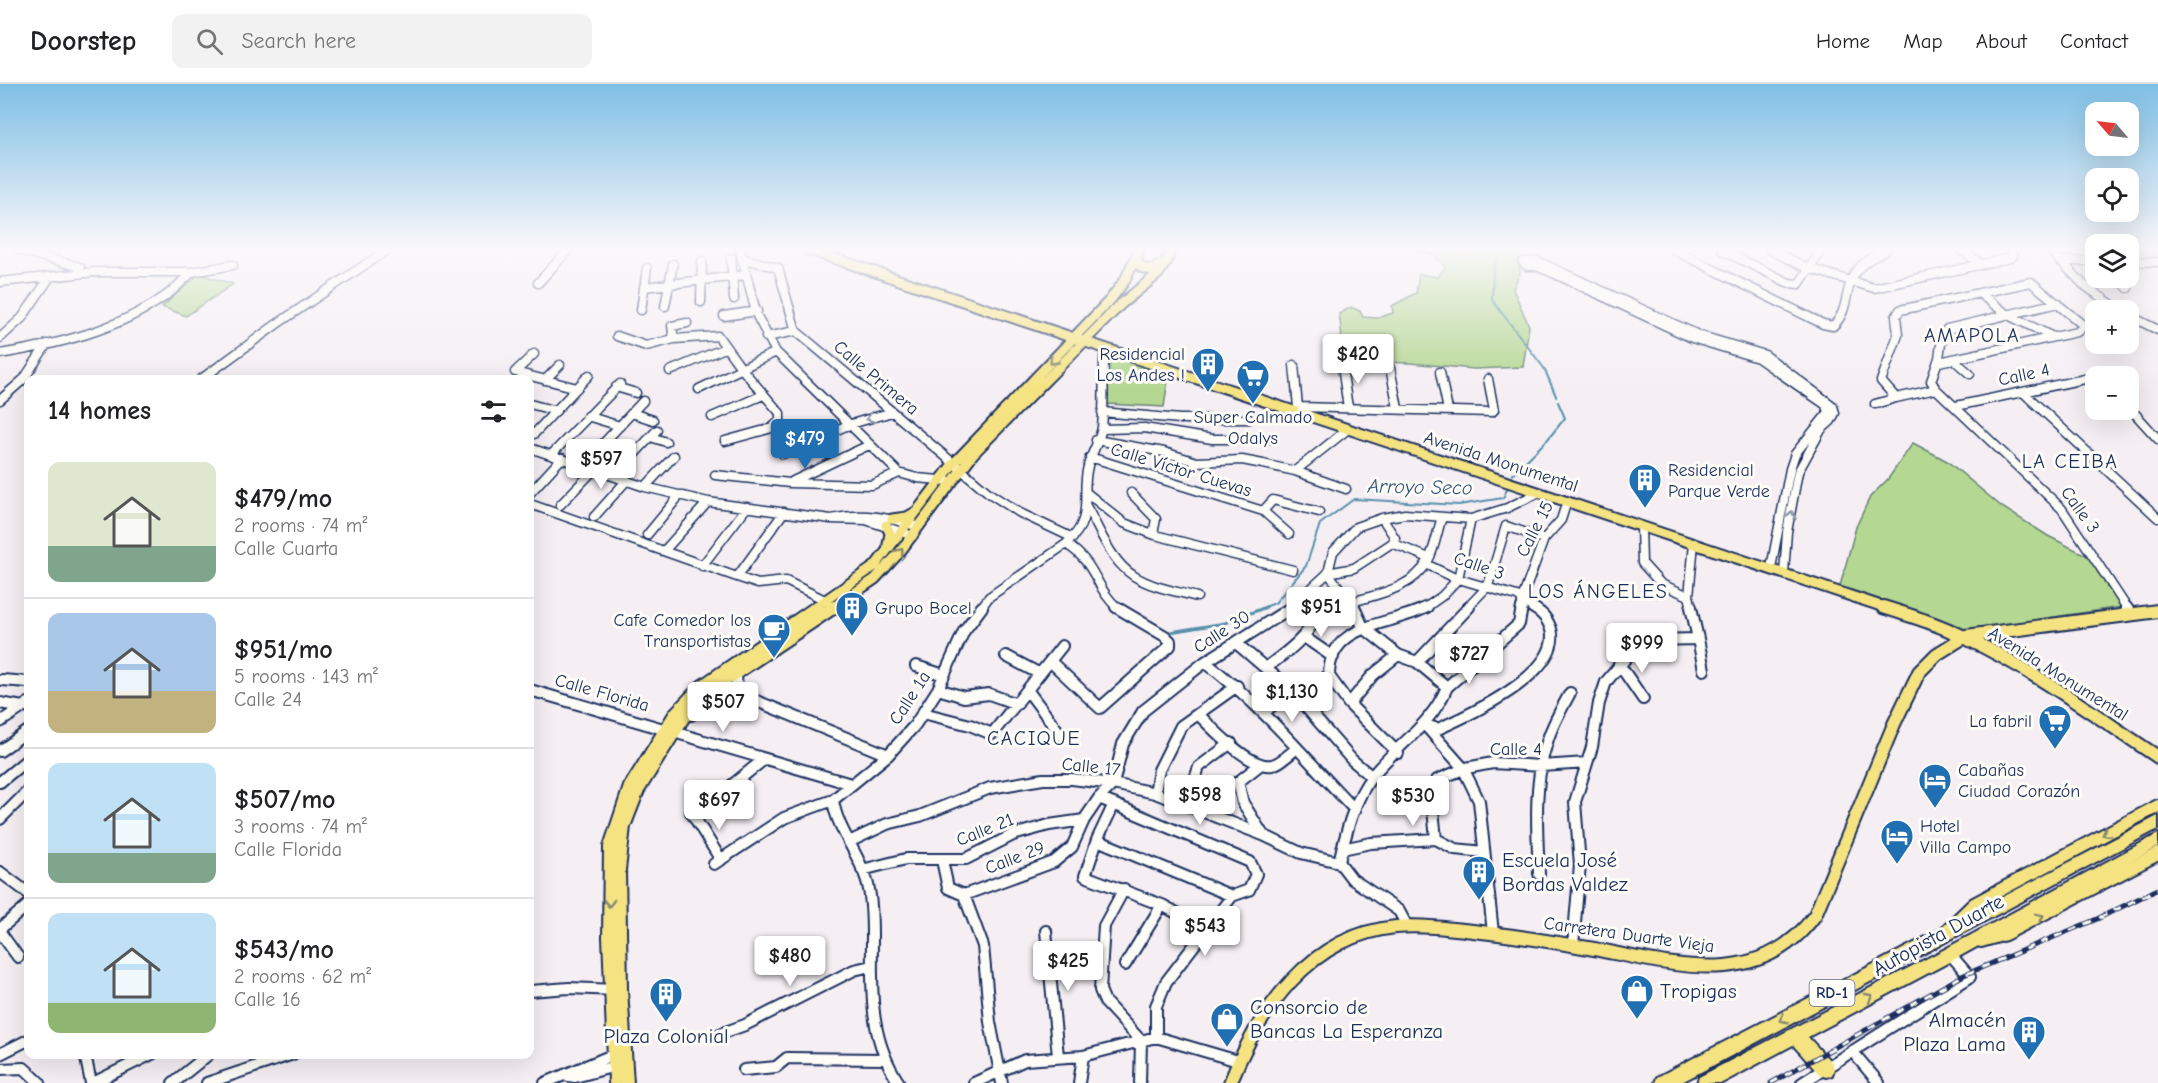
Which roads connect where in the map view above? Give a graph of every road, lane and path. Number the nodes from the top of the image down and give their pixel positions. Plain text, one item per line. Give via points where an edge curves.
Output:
1 (37, 297) edge
2 (164, 297) edge
3 (318, 297) edge
4 (643, 297) edge
5 (666, 297) edge
6 (701, 297) edge
7 (753, 297) edge
8 (786, 297) edge
9 (950, 297) edge
10 (1112, 297) edge
11 (1130, 297) edge
12 (1604, 297) edge
13 (1614, 297) edge
14 (1768, 297) edge
15 (1845, 297) edge
16 (1962, 297) edge
17 (1983, 297) edge
18 (2050, 297) edge
19 (701, 302) dead end
20 (2058, 303) junction
21 (665, 306) dead end
22 (641, 310) dead end
23 (757, 311) junction
24 (2008, 315) junction
25 (724, 316) dead end
26 (2139, 320) edge
27 (1106, 321) junction
28 (687, 323) dead end
29 (1086, 327) junction
30 (2158, 330) edge
31 (796, 331) junction
32 (1057, 332) junction
33 (617, 336) dead end
34 (766, 337) junction
35 (2053, 337) junction
36 (0, 338) edge
37 (674, 339) junction
38 (1080, 340) junction
39 (47, 344) junction
40 (1067, 347) junction
41 (725, 348) junction
42 (1105, 348) junction
43 (776, 351) junction
44 (0, 354) edge
45 (534, 354) dead end
46 (1070, 358) junction
47 (1953, 359) junction
48 (1939, 362) junction
49 (1294, 364) dead end
50 (560, 365) dead end
51 (1342, 366) dead end
52 (741, 368) junction
53 (1390, 368) dead end
54 (670, 371) dead end
55 (1255, 371) dead end
56 (1440, 372) dead end
57 (1970, 374) dead end
58 (27, 375) edge
59 (207, 375) edge
60 (526, 375) edge
61 (589, 375) dead end
62 (534, 377) edge
63 (24, 379) edge
64 (1488, 379) dead end
65 (2085, 379) edge
66 (545, 380) junction
67 (577, 388) junction
68 (699, 389) dead end
69 (1936, 389) junction
70 (636, 393) dead end
71 (2024, 393) junction
72 (763, 395) junction
73 (1254, 398) junction
74 (1896, 398) junction
75 (0, 400) edge
76 (643, 400) dead end
77 (1875, 404) dead end
78 (534, 405) edge
79 (1956, 406) junction
80 (1348, 408) junction
81 (1398, 408) junction
82 (1297, 409) junction
83 (1448, 410) junction
84 (556, 411) junction
85 (892, 412) junction
86 (1102, 412) junction
87 (632, 413) junction
88 (588, 416) junction
89 (712, 417) dead end
90 (2139, 418) edge
91 (1249, 419) dead end
92 (653, 420) dead end
93 (848, 425) junction
94 (620, 426) junction
95 (1102, 429) junction
96 (1348, 429) junction
97 (657, 430) dead end
98 (534, 432) edge
99 (988, 433) junction
100 (651, 437) junction
101 (1270, 439) dead end
102 (2158, 439) edge
103 (1096, 440) junction
104 (725, 441) dead end
105 (666, 442) dead end
106 (870, 445) junction
107 (534, 449) edge
108 (552, 454) junction
109 (783, 454) dead end
110 (674, 456) dead end
111 (1090, 457) junction
112 (562, 458) junction
113 (583, 465) junction
114 (956, 467) junction
115 (595, 470) junction
116 (1295, 471) junction
117 (898, 473) junction
118 (715, 475) dead end
119 (614, 476) junction
120 (627, 480) junction
121 (945, 480) junction
122 (790, 483) junction
123 (645, 487) junction
124 (534, 489) edge
125 (1346, 489) dead end
126 (1540, 492) junction
127 (1087, 493) junction
128 (1131, 493) dead end
129 (680, 495) junction
130 (1567, 501) junction
131 (708, 502) junction
132 (534, 505) edge
133 (561, 505) dead end
134 (1086, 506) junction
135 (747, 507) junction
136 (918, 510) junction
137 (1263, 511) junction
138 (784, 512) junction
139 (1319, 512) dead end
140 (594, 517) dead end
141 (1382, 518) junction
142 (1442, 518) junction
143 (2158, 518) edge
144 (1471, 519) junction
145 (889, 522) junction
146 (1641, 526) junction
147 (911, 530) junction
148 (1152, 534) junction
149 (1289, 534) dead end
150 (647, 535) dead end
151 (1544, 539) junction
152 (1070, 541) junction
153 (1392, 543) junction
154 (1694, 543) junction
155 (664, 551) junction
156 (886, 555) junction
157 (1427, 561) junction
158 (702, 566) junction
159 (1771, 568) junction
160 (1293, 570) dead end
161 (1328, 573) junction
162 (1784, 573) junction
163 (737, 577) junction
164 (1458, 579) junction
165 (1488, 586) junction
166 (1302, 595) junction
167 (1689, 596) junction
168 (1197, 597) dead end
169 (1522, 599) junction
170 (827, 601) junction
171 (1352, 602) junction
172 (2158, 611) edge
173 (2131, 614) junction
174 (1363, 627) junction
175 (789, 632) junction
176 (1965, 636) junction
177 (1304, 637) junction
178 (1698, 639) junction
179 (1236, 643) junction
180 (1062, 646) dead end
181 (1398, 655) junction
182 (1006, 656) dead end
183 (1333, 657) junction
184 (1050, 661) junction
185 (1205, 662) junction
186 (1417, 662) junction
187 (1619, 664) junction
188 (916, 666) dead end
189 (1267, 668) junction
190 (1704, 670) dead end
191 (736, 674) junction
192 (944, 675) junction
193 (1040, 675) junction
194 (1329, 676) junction
195 (2, 680) dead end
196 (24, 682) edge
197 (1237, 686) junction
198 (1447, 687) junction
199 (938, 689) junction
200 (1290, 689) junction
201 (1028, 690) junction
202 (534, 691) edge
203 (737, 693) junction
204 (1570, 693) dead end
205 (1642, 699) dead end
206 (0, 703) edge
207 (1017, 704) junction
208 (1349, 704) junction
209 (24, 705) edge
210 (24, 706) edge
211 (1265, 712) junction
212 (923, 713) junction
213 (1198, 714) junction
214 (0, 722) edge
215 (1425, 725) junction
216 (674, 727) junction
217 (24, 734) edge
218 (1061, 735) dead end
219 (1232, 743) junction
220 (1296, 749) junction
221 (0, 751) edge
222 (1398, 753) junction
223 (888, 755) junction
224 (2158, 757) edge
225 (763, 760) junction
226 (24, 762) edge
227 (1587, 763) junction
228 (1261, 764) junction
229 (1540, 766) junction
230 (1466, 768) junction
231 (1371, 776) junction
232 (0, 782) edge
233 (851, 784) junction
234 (1113, 784) junction
235 (1155, 793) junction
236 (24, 795) edge
237 (1099, 798) junction
238 (833, 800) junction
239 (1114, 804) junction
240 (1186, 805) junction
241 (2158, 806) edge
242 (1355, 810) junction
243 (0, 819) edge
244 (1084, 820) junction
245 (2158, 822) edge
246 (1263, 835) junction
247 (1436, 839) junction
248 (1097, 840) junction
249 (2158, 840) edge
250 (849, 842) junction
251 (1342, 849) junction
252 (1485, 852) junction
253 (2158, 854) edge
254 (942, 860) junction
255 (1340, 862) junction
256 (862, 870) junction
257 (0, 872) edge
258 (1539, 874) dead end
259 (1124, 889) junction
260 (24, 890) edge
261 (964, 895) junction
262 (1232, 896) junction
263 (1162, 905) junction
264 (24, 909) edge
265 (1407, 926) junction
266 (0, 930) edge
267 (1208, 930) junction
268 (1046, 932) dead end
269 (1493, 933) junction
270 (1941, 936) junction
271 (1966, 944) junction
272 (1573, 945) junction
273 (1950, 954) junction
274 (18, 957) dead end
275 (1125, 965) dead end
276 (871, 966) junction
277 (617, 990) junction
278 (534, 991) edge
279 (717, 1035) dead end
280 (1796, 1036) junction
281 (1156, 1037) junction
282 (1141, 1041) junction
283 (24, 1042) edge
284 (1852, 1051) junction
285 (0, 1054) edge
286 (1058, 1056) junction
287 (1083, 1056) junction
288 (620, 1058) junction
289 (86, 1059) edge
290 (142, 1059) edge
291 (203, 1059) edge
292 (273, 1059) edge
293 (884, 1059) junction
294 (1238, 1061) junction
295 (0, 1069) edge
296 (1826, 1069) junction
297 (744, 1070) dead end
298 (1000, 1071) junction
299 (1231, 1082) edge
300 (40, 1083) edge
301 (92, 1083) edge
302 (173, 1083) edge
303 (207, 1083) edge
304 (545, 1083) edge
305 (615, 1083) edge
306 (627, 1083) edge
307 (899, 1083) edge
308 (974, 1083) edge
309 (1002, 1083) edge
310 (1079, 1083) edge
311 (1140, 1083) edge
312 (1663, 1083) edge
313 (1705, 1083) edge
314 (1803, 1083) edge
315 (1879, 1083) edge

1 - 36 street via 22,318
2 - 39 street via 135,314
3 - 59 street
4 - 22 street
5 - 21 street
6 - 19 street
7 - 23 street
8 - 31 street
9 - 32 main road, Avenida Monumental
10 - 29 main road
11 - 27 main road
12 -> 159 street via 1692,338 1758,358 1826,405 1828,413 1801,445 1790,469
162 -> 13 street via 1798,472 1835,413 1833,406 1765,355 1698,335
14 - 15 street via 1833,326 1839,322
16 - 74 street via 1896,312 1898,335 1881,381
17 - 24 street
18 - 20 street
20 - 24 street
20 - 35 street via 2084,326 2077,332
23 - 25 street
23 - 34 street
24 - 35 street
24 - 48 street via 1947,329
26 - 30 street
27 - 38 main road
27 - 42 main road via 1101,337
28 - 37 street via 672,326
29 - 32 main road
29 - 38 main road
31 - 34 street
31 - 85 street, Calle Primera
32 - 38 main road, Avenida Monumental
32 - 40 main road
33 - 37 street via 646,346
34 - 43 street
35 - 47 street
37 - 41 street via 715,335
38 - 40 main road
38 - 42 main road, Avenida Monumental
38 - 46 main road
39 - 44 street
39 - 58 street
40 -> 99 main road
41 - 52 street
41 - 54 street
42 - 46 main road
42 - 73 main road, Avenida Monumental
42 - 86 street
43 - 52 street
43 - 93 street
45 - 60 street via 515,372
46 - 99 main road
47 - 48 street
47 - 57 street
48 - 69 street via 1932,372 1931,381
49 - 82 street
50 - 66 street
51 - 80 street
52 - 68 street
52 - 72 street
53 - 81 street
55 - 73 street
56 - 83 street
61 - 67 street
62 - 66 street
63 - 75 street
64 - 83 street via 1494,412
65 - 71 street, Calle 4
66 - 67 street
67 - 84 street
69 - 74 street
69 - 79 street, Calle 3
70 - 88 street via 618,386
71 - 79 street, Calle 4
71 - 143 street
72 - 89 street
72 - 104 street via 780,413 780,420 772,428
73 - 82 main road, Avenida Monumental
74 - 77 street
76 - 87 street
78 - 84 street
79 - 173 street, Calle 3 via 2062,509
80 - 81 street
80 - 82 street
81 - 83 street
82 - 96 main road, Avenida Monumental
84 - 98 street
85 -> 93 street
85 - 114 street, Calle Primera
86 - 91 street via 1180,419
86 - 95 street
87 - 92 street
87 - 94 street
88 - 94 street
88 - 108 street
90 - 102 street
93 - 106 street
93 - 109 street
94 - 113 street
95 - 101 street via 1144,428 1212,439
95 - 103 street
96 - 116 street
96 - 126 main road, Avenida Monumental
97 - 100 street
99 - 114 main road
100 - 105 street
100 - 119 street
103 - 111 street
103 - 116 street via 1197,462 1242,460
106 - 117 street
106 - 122 street
107 - 108 street
108 - 112 street
110 - 123 street
111 - 127 street
111 - 137 street, Calle Víctor Cuevas
112 - 113 street
112 - 124 street
113 - 115 street
114 - 121 main road
114 - 152 street, Calle Primera via 1001,503
115 - 119 street
115 - 133 street
116 - 125 street
117 - 121 street
117 - 122 street via 872,485
118 - 122 street
119 - 120 street
120 - 123 street
120 - 140 street
121 - 136 main road
121 - 147 main road
123 - 129 street
126 - 130 main road, Avenida Monumental
126 - 144 street, Calle 30
127 - 134 street
127 - 148 street via 1124,523
128 - 148 street via 1156,519
129 - 131 street
129 - 150 street
130 - 146 main road, Avenida Monumental
130 - 151 street, Calle 15 via 1561,520
131 - 135 street
131 - 155 street
132 - 155 street
134 - 152 street via 1083,522
134 - 168 street via 1119,562 1130,573 1146,582
135 - 138 street
135 - 158 street
136 - 145 main road
136 - 147 main road
137 - 139 street via 1275,500
137 - 149 street
138 - 145 street
138 - 163 street
141 - 142 street, Calle 30 via 1405,514
141 - 153 street via 1395,538
141 - 161 street, Calle 30 via 1356,527 1343,539 1329,559
142 - 144 street, Calle 30
142 - 157 street
144 - 164 street
145 - 147 street
145 - 156 main road
146 - 154 main road, Avenida Monumental
146 - 167 street via 1642,563 1661,584
147 - 156 main road
175 -> 147 main road via 875,579
148 - 160 street
151 - 165 street via 1506,526
151 - 169 street, Calle 15
152 - 184 street, Calle Primera via 1092,568 1108,600 1170,641 1167,650 1100,708
152 - 192 street, Calle 1a via 989,597 964,631
153 - 157 street
153 - 161 street via 1358,567
154 - 159 main road, Avenida Monumental
154 - 167 street
155 - 158 street
156 - 170 main road
157 - 164 street, Calle 3
157 - 171 street via 1413,579
158 - 163 street
159 - 162 main road, Avenida Monumental
161 - 166 street, Calle 30
161 - 171 street
162 - 176 main road, Avenida Monumental
163 - 170 street via 758,584 786,581
164 - 165 street, Calle 3
164 - 174 street via 1425,608 1401,619
165 - 169 street, Calle 3
165 - 186 street
166 - 177 street via 1317,615
166 - 179 street, Calle 30 via 1286,612
167 - 178 street
169 - 198 street, Calle 15 via 1519,624
169 - 215 street, Calle 3 via 1539,610 1548,623 1553,639 1547,658 1510,691 1481,709 1438,729
170 - 175 main road
171 - 174 street
172 - 173 main road, Carretera Duarte Vieja
173 - 176 main road, Carretera Duarte Vieja
174 - 181 street
174 - 183 street
175 - 191 main road
175 - 216 main road via 701,687 680,708
176 - 224 main road, Avenida Monumental via 2028,670
176 - 272 main road, Carretera Duarte Vieja via 1937,654 1919,672 1821,904 1796,940 1752,962 1717,967
177 - 183 street
177 - 189 street
178 - 187 street via 1652,640 1635,646
178 - 190 street
179 - 185 street, Calle 30
179 - 189 street
180 - 184 street
181 - 186 street
181 - 208 street via 1373,675
182 - 193 street
183 - 194 street
184 - 193 street
185 - 197 street
185 - 234 street, Calle 30 via 1143,711 1123,744
186 - 198 street
187 - 205 street
187 - 227 street via 1606,682 1599,703
188 - 192 street
189 - 200 street
191 - 203 street
191 - 216 main road via 706,693
192 - 199 street, Calle 1a
193 - 201 street
194 - 200 street via 1297,692
194 - 208 street
195 - 196 street
197 - 211 street
197 - 213 street
198 - 215 street, Calle 15
199 - 207 street via 964,697 989,694
199 - 212 street, Calle 1a
200 - 211 street
200 - 231 street via 1352,760
201 - 207 street
201 - 218 street
202 - 216 street, Calle Florida
203 - 216 street via 721,695
203 - 223 street
204 - 229 street
206 - 209 street
207 - 212 street via 992,734
208 - 222 street
210 - 214 street
211 - 220 street
212 - 223 street, Calle 1a
213 - 219 street
213 - 235 street via 1181,726 1171,743 1159,770
215 - 222 street, Calle 15
215 - 230 street
216 - 225 street, Calle Florida
216 - 277 main road via 638,790 624,826 619,870
217 - 221 street
219 - 228 street
219 - 240 street via 1199,767
220 - 228 street via 1272,765
220 - 242 street
222 - 231 street, Calle 15
223 - 233 street, Calle 1a
225 - 233 street, Calle Florida
225 - 238 street via 691,812 718,862 789,815 808,805
226 - 232 street
227 - 229 street, Calle 4
227 - 272 street via 1575,802 1580,865
228 - 246 street via 1238,782 1243,804
229 - 230 street, Calle 4 via 1506,762
229 - 258 street via 1536,810
230 - 247 street, Calle 4 via 1433,784
230 - 252 street via 1479,801
231 - 242 street, Calle 15
233 - 238 street, Calle 1a
234 - 235 street, Calle 17
234 - 237 street, Calle 29
234 - 250 street, Calle 17 via 1043,779 1006,784 887,824
235 - 240 street, Calle 17
236 - 243 street
237 - 239 street
237 - 244 street, Calle 29
238 - 250 street via 835,814
239 - 248 street
239 - 262 street via 1250,862 1256,874 1254,884
240 - 246 street, Calle 17
241 -> 270 main road, Autopista Duarte via 1974,904
242 - 251 street, Calle 15
244 - 254 street, Calle 21 via 1013,835 966,859
244 - 261 street, Calle 29 via 1072,847 1053,862
245 - 270 highway, Autopista Duarte / RD-1
246 - 255 street, Calle 17 via 1301,853
247 - 251 street
247 - 252 street via 1455,849
248 - 259 street via 1085,876
248 - 262 street
249 - 271 highway, Autopista Duarte / RD-1
250 - 256 street
251 - 255 street, Calle 15
252 - 269 street
271 -> 253 main road via 2005,934
254 - 256 street, Calle 21 via 906,859
254 - 261 street via 948,888
255 - 265 street via 1352,879 1399,911
256 - 276 street via 870,891
257 - 260 street
259 - 263 street
259 - 282 street via 1104,926 1100,990 1105,1002
261 - 298 street via 983,946 990,1022
262 - 267 street
263 - 267 street
263 - 275 street
264 - 266 street
265 - 269 main road, Carretera Duarte Vieja
265 - 294 main road, Carretera Duarte Vieja via 1373,931 1332,947 1301,971 1276,994
266 - 274 street
267 - 281 street via 1160,993
268 - 286 street
269 - 272 main road, Carretera Duarte Vieja
270 -> 312 highway, Autopista Duarte / RD-1
271 - 273 highway, Autopista Duarte / RD-1
280 -> 273 highway, Autopista Duarte / RD-1
273 - 284 street via 1970,977
276 - 279 street via 854,970
276 - 293 street via 874,1019
277 - 278 street
277 - 288 main road
280 - 296 highway
280 - 313 highway, Autopista Duarte / RD-1
281 - 282 street
281 - 294 street
282 - 287 street
282 - 311 street
283 - 285 street
284 - 296 street
284 - 315 street
286 - 287 street
286 - 298 street via 1025,1060
287 - 310 street
288 - 304 street via 575,1077 564,1075
288 - 305 main road
288 - 306 main road
289 - 301 street
290 - 301 street
291 - 302 street
292 - 303 street
293 - 297 street via 787,1058 776,1067
293 - 307 street
294 - 299 main road, Carretera Duarte Vieja
295 - 300 street via 24,1068
296 - 314 street
298 - 308 street
298 - 309 street

